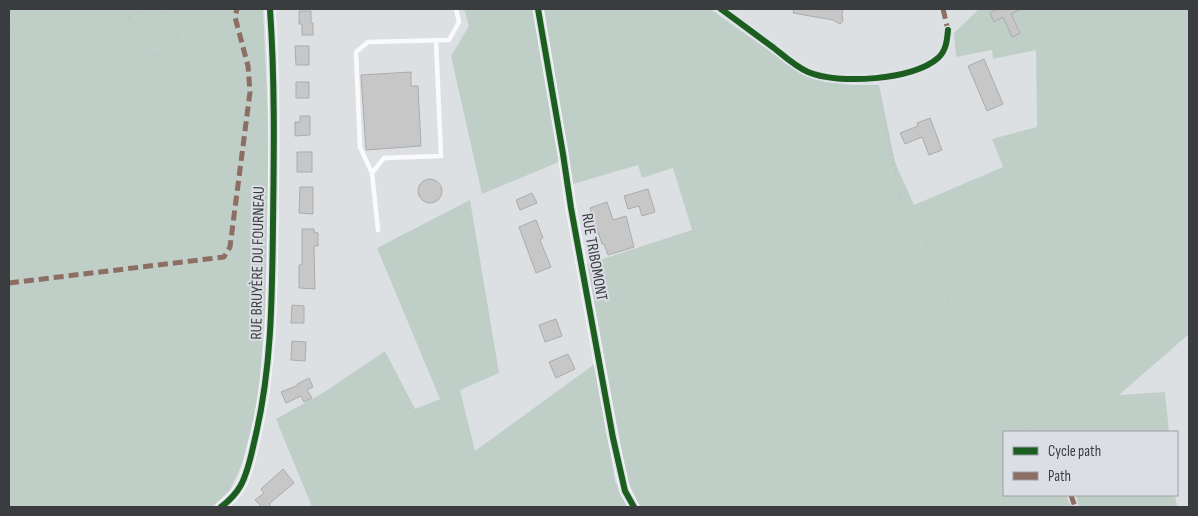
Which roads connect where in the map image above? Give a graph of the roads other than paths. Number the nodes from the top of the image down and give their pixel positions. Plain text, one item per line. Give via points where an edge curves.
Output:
1 (270, 9) edge
2 (456, 9) edge
3 (538, 9) edge
4 (721, 9) edge
5 (948, 30) dead end
6 (436, 40) junction
7 (372, 173) junction
8 (378, 230) dead end
9 (221, 507) edge
10 (634, 507) edge

1 - 9 street, RUE BRUYÈRE DU FOURNEAU via 274,103 268,370 246,473 234,495
2 - 6 lane via 459,22 448,40
3 - 10 street, RUE TRIBOMONT via 613,438 625,491
4 - 5 street via 806,71 837,80 877,79 927,66 946,47
6 - 7 lane via 441,156 384,158
6 - 7 lane via 368,42 356,52 360,147
7 - 8 lane

